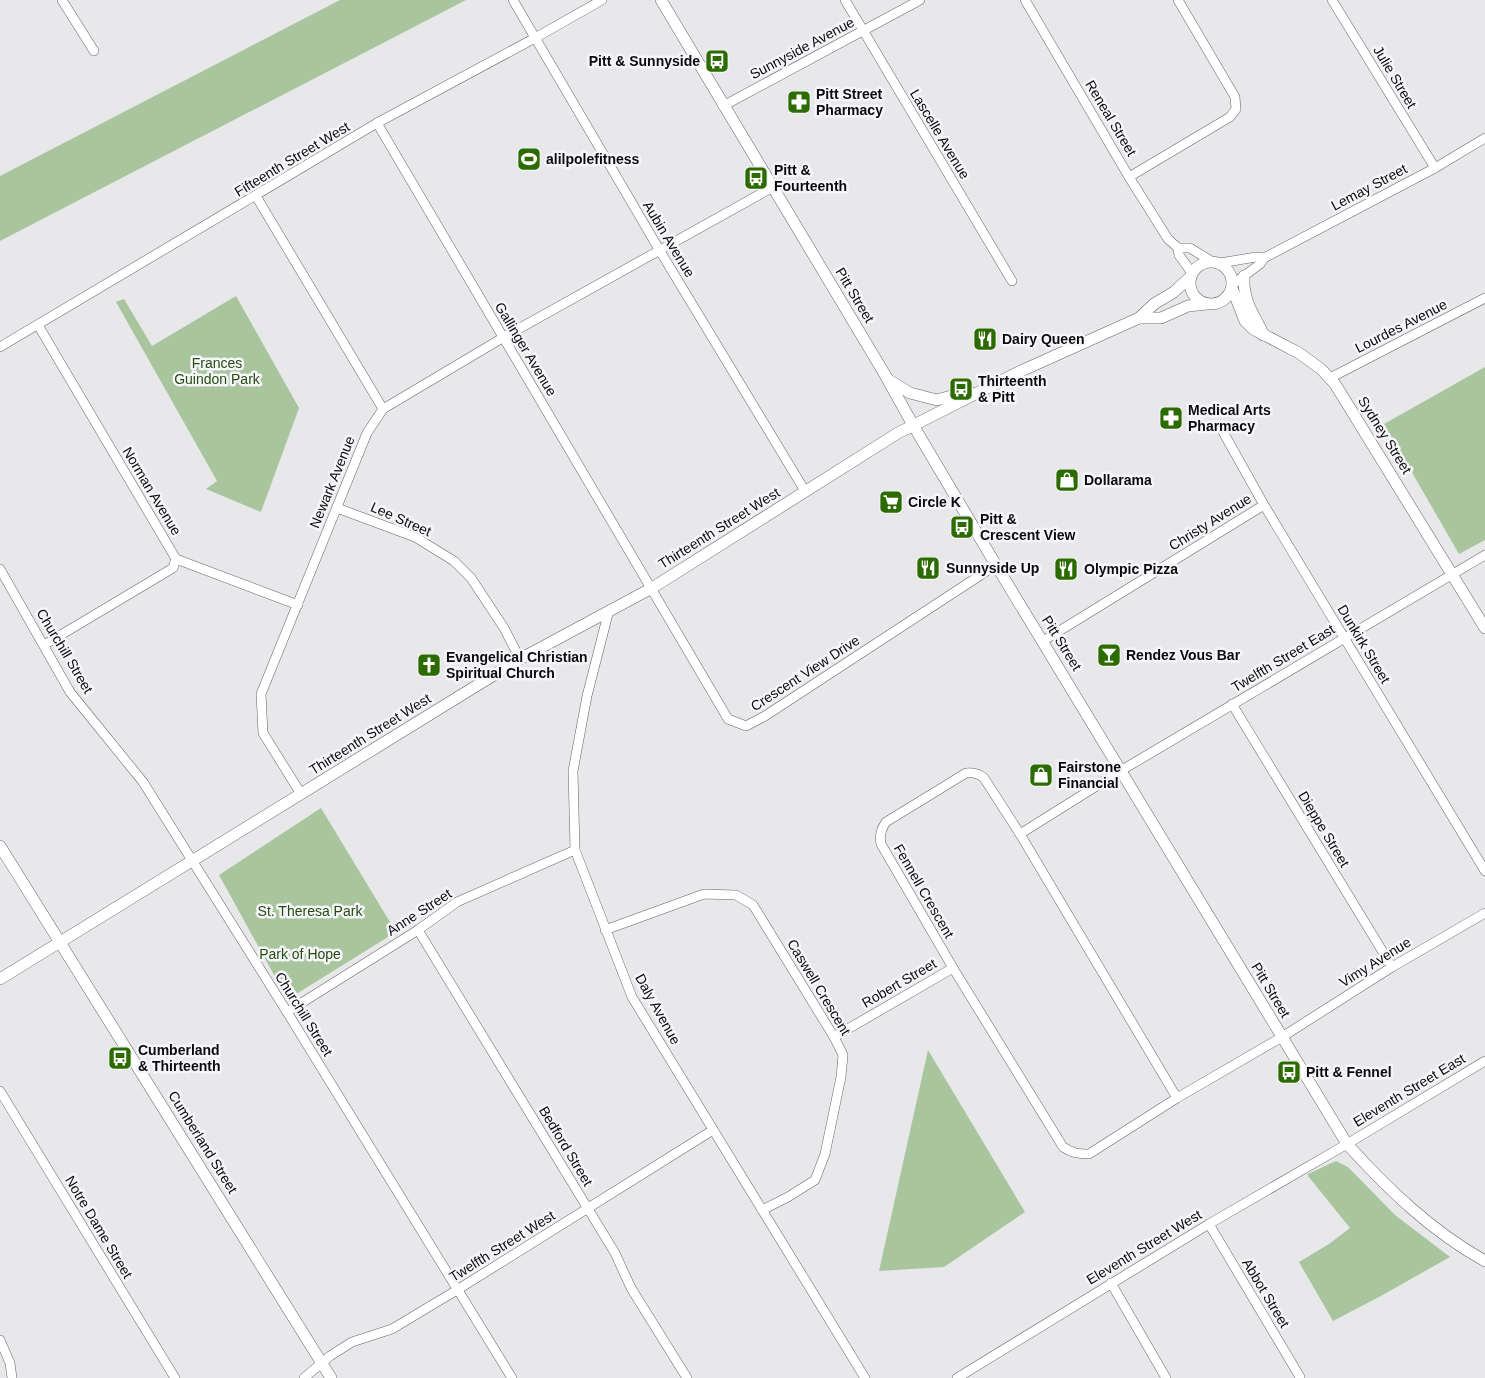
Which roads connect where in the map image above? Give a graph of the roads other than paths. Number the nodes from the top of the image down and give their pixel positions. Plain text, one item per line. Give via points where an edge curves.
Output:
1 (62, 0) edge
2 (514, 0) edge
3 (602, 0) edge
4 (661, 0) edge
5 (845, 0) edge
6 (920, 0) edge
7 (1025, 0) edge
8 (1178, 0) edge
9 (1332, 0) edge
10 (862, 31) junction
11 (535, 38) junction
12 (94, 50) dead end
13 (723, 106) junction
14 (377, 123) junction
15 (1485, 138) edge
16 (1435, 168) junction
17 (1130, 177) junction
18 (773, 187) junction
19 (256, 196) junction
20 (1178, 248) junction
21 (660, 251) junction
22 (1264, 258) junction
23 (1216, 262) junction
24 (1191, 275) junction
25 (1244, 276) junction
26 (1012, 281) dead end
27 (1232, 286) junction
28 (1485, 298) edge
29 (1206, 304) junction
30 (1139, 318) junction
31 (38, 325) junction
32 (1263, 335) junction
33 (504, 337) junction
34 (0, 347) edge
35 (1330, 378) junction
36 (889, 380) junction
37 (988, 387) junction
38 (383, 408) junction
39 (913, 425) junction
40 (1222, 430) dead end
41 (805, 491) junction
42 (1264, 505) junction
43 (337, 508) junction
44 (1485, 555) edge
45 (176, 559) junction
46 (996, 565) junction
47 (0, 569) edge
48 (1452, 574) junction
49 (652, 588) junction
50 (298, 606) junction
51 (609, 610) junction
52 (1485, 628) edge
53 (1344, 637) junction
54 (1043, 641) junction
55 (44, 644) junction
56 (520, 658) junction
57 (1232, 704) junction
58 (1122, 770) junction
59 (301, 794) junction
60 (1020, 834) junction
61 (0, 846) edge
62 (575, 850) junction
63 (191, 861) junction
64 (1485, 871) edge
65 (1485, 914) edge
66 (418, 930) junction
67 (605, 930) junction
68 (60, 942) junction
69 (1392, 967) junction
70 (953, 968) junction
71 (0, 979) edge
72 (287, 1012) junction
73 (834, 1037) junction
74 (1282, 1037) junction
75 (1485, 1061) edge
76 (0, 1091) edge
77 (1177, 1098) junction
78 (713, 1130) junction
79 (1347, 1144) junction
80 (588, 1209) junction
81 (762, 1210) junction
82 (1209, 1224) junction
83 (1485, 1261) edge
84 (1111, 1283) junction
85 (457, 1290) junction
86 (0, 1340) edge
87 (322, 1363) junction
88 (1300, 1377) edge
89 (12, 1378) edge
90 (176, 1378) edge
91 (304, 1378) edge
92 (331, 1378) edge
93 (512, 1378) edge
94 (687, 1378) edge
95 (865, 1378) edge
96 (957, 1378) edge
97 (1166, 1378) edge

1 - 12 street
2 - 11 street, Aubin Avenue
3 - 11 street, Fifteenth Street West
4 - 13 street, Pitt Street
5 - 10 street, Lascelle Avenue
6 - 10 street, Sunnyside Avenue
7 - 17 street, Reneal Street
8 - 17 street via 1235,97 1236,109 1230,116
9 - 16 street, Julie Street
10 - 13 street, Sunnyside Avenue
10 - 26 street, Lascelle Avenue
11 - 14 street, Fifteenth Street West
11 - 21 street, Aubin Avenue
13 - 18 street, Pitt Street
14 - 19 street, Fifteenth Street West
14 - 33 street, Gallinger Avenue
15 - 16 street, Lemay Street
16 - 22 street, Lemay Street
17 - 20 street, Reneal Street via 1168,239
18 - 21 street
18 - 36 street, Pitt Street
19 - 31 street, Fifteenth Street West
19 - 38 street
20 - 23 street via 1190,248
20 - 24 street, Reneal Street
21 - 33 street
21 - 41 street, Aubin Avenue
22 - 23 street, Lemay Street
22 - 25 street, Lemay Street
23 - 24 street via 1199,265
23 - 27 street via 1230,272
24 - 29 street via 1192,294
24 - 30 street
25 - 27 street, Lemay Street
25 - 32 street via 1247,300
27 - 29 street via 1224,300
27 - 32 street, Sydney Street via 1245,321
28 - 35 street, Lourdes Avenue
29 - 30 street via 1188,306 1161,318
30 - 37 street
31 - 34 street, Fifteenth Street West
31 - 45 street, Norman Avenue
32 - 35 street, Sydney Street via 1300,353
33 - 38 street
33 - 49 street, Gallinger Avenue
35 - 48 street, Sydney Street
36 - 37 street via 910,393 937,400
36 - 39 street, Pitt Street
37 - 39 street, Thirteenth Street West
38 - 43 street, Newark Avenue via 367,432
39 - 41 street, Thirteenth Street West
39 - 46 street, Pitt Street
40 - 42 street, Dunkirk Street
41 - 49 street, Thirteenth Street West
42 - 53 street, Dunkirk Street
42 - 54 street, Christy Avenue
43 - 50 street, Newark Avenue
43 - 56 street, Lee Street via 414,537 454,561 471,578
44 - 48 street, Twelfth Street East
45 - 50 street
45 - 55 street via 172,568
46 - 49 street, Crescent View Drive via 746,726 728,719
46 - 54 street, Pitt Street
47 - 55 street, Churchill Street
48 - 52 street, Sydney Street
48 - 53 street, Twelfth Street East
49 - 51 street, Thirteenth Street West
50 - 59 street, Newark Avenue via 261,694 263,734
51 - 56 street, Thirteenth Street West
51 - 62 street, Daly Avenue via 587,696 573,771
53 - 57 street, Twelfth Street East
53 - 64 street, Dunkirk Street
54 - 58 street, Pitt Street
55 - 63 street, Churchill Street via 70,692 143,782
56 - 59 street, Thirteenth Street West
57 - 58 street, Twelfth Street East
57 - 69 street, Dieppe Street
58 - 60 street
58 - 74 street, Pitt Street
59 - 63 street, Thirteenth Street West
60 - 70 street, Fennell Crescent via 984,778 972,772 881,828 881,844
60 - 77 street, Fennell Crescent
61 - 68 street, Cumberland Street
62 - 66 street, Anne Street via 457,902
62 - 67 street, Daly Avenue
63 - 68 street, Thirteenth Street West
63 - 72 street, Churchill Street
65 - 69 street, Vimy Avenue
66 - 72 street, Anne Street
66 - 80 street, Bedford Street
67 - 73 street, Caswell Crescent via 704,894 736,894 753,905
67 - 78 street, Daly Avenue via 632,997
68 - 71 street, Thirteenth Street West
68 - 87 street, Cumberland Street
69 - 74 street, Vimy Avenue
70 - 73 street, Robert Street
70 - 77 street, Fennell Crescent via 1063,1147 1071,1152 1089,1154
72 - 85 street, Churchill Street
73 - 81 street, Caswell Crescent via 843,1054 841,1077 825,1154 815,1180
74 - 77 street, Fennell Crescent
74 - 79 street, Pitt Street
75 - 79 street, Eleventh Street East
76 - 90 street, Notre Dame Street
78 - 80 street, Twelfth Street West
78 - 81 street, Daly Avenue
79 - 82 street, Eleventh Street West
79 - 83 street, Pitt Street via 1396,1196 1430,1224
80 - 85 street, Twelfth Street West
80 - 94 street, Bedford Street via 615,1253 631,1288
81 - 95 street, Daly Avenue
82 - 84 street, Eleventh Street West
82 - 88 street, Abbot Street
84 - 96 street, Eleventh Street West
84 - 97 street
85 - 87 street, Twelfth Street West via 392,1329 352,1342
85 - 93 street, Churchill Street
86 - 89 street via 10,1363
87 - 91 street, Twelfth Street West
87 - 92 street, Cumberland Street

